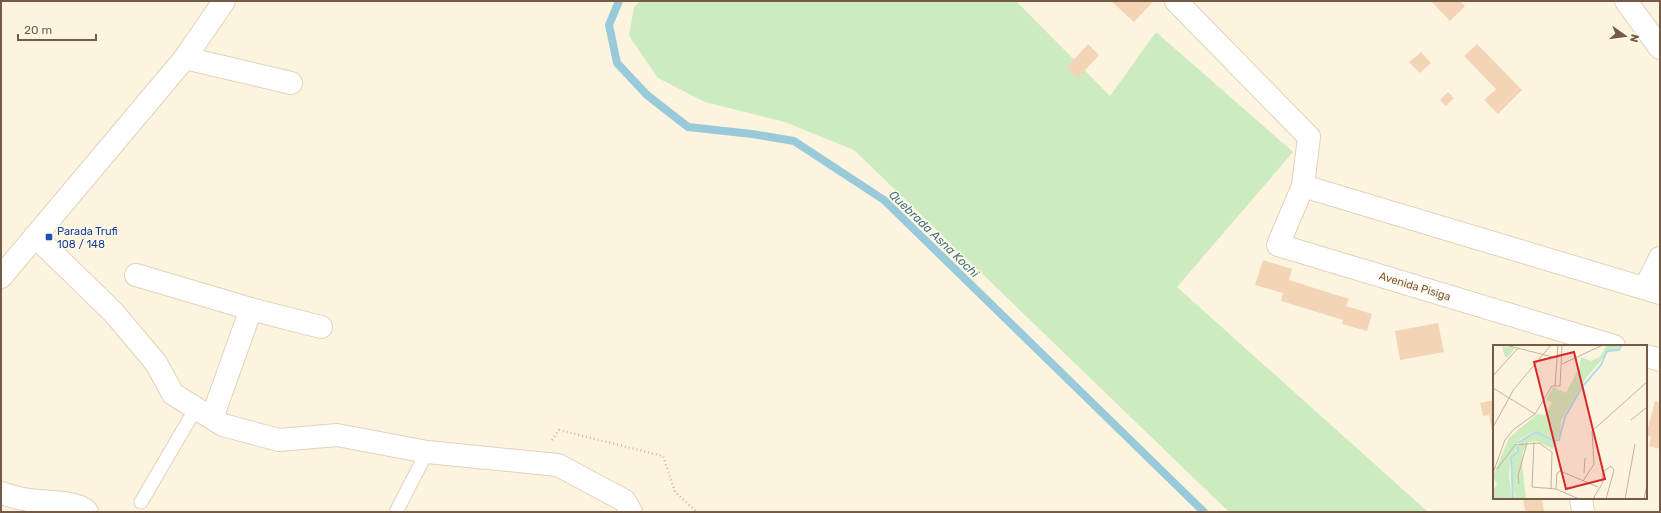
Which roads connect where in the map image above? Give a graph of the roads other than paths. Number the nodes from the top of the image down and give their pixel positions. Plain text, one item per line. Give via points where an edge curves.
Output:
1 (224, 1) edge
2 (1176, 1) edge
3 (1626, 1) edge
4 (1660, 48) edge
5 (185, 58) junction
6 (291, 83) dead end
7 (1303, 186) junction
8 (35, 236) junction
9 (1660, 258) edge
10 (136, 275) dead end
11 (1, 277) edge
12 (1652, 290) edge
13 (251, 310) junction
14 (321, 327) dead end
15 (1551, 336) edge
16 (1608, 345) edge
17 (1647, 356) edge
18 (1660, 360) edge
19 (204, 413) junction
20 (427, 452) junction
21 (1, 493) edge
22 (1581, 499) edge
23 (141, 502) dead end
24 (87, 512) edge
25 (396, 512) edge
26 (631, 512) edge
27 (1583, 512) edge

1 - 5 street
2 - 7 street, Avenida Pisiga via 1310,137
3 - 4 street
5 - 6 street
5 - 8 street
7 - 12 street
7 - 15 street, Avenida Pisiga via 1278,245
8 - 11 street
8 - 19 street via 114,313 156,364 173,394
9 - 12 street
10 - 13 street
13 - 14 street
13 - 19 street
15 - 16 street, Avenida Pisiga
17 - 18 street
19 - 20 street via 223,425 279,440 337,435
19 - 23 lane
20 - 25 lane
20 - 26 street via 558,465 625,501
21 - 24 street via 28,500 69,504
22 - 27 street

